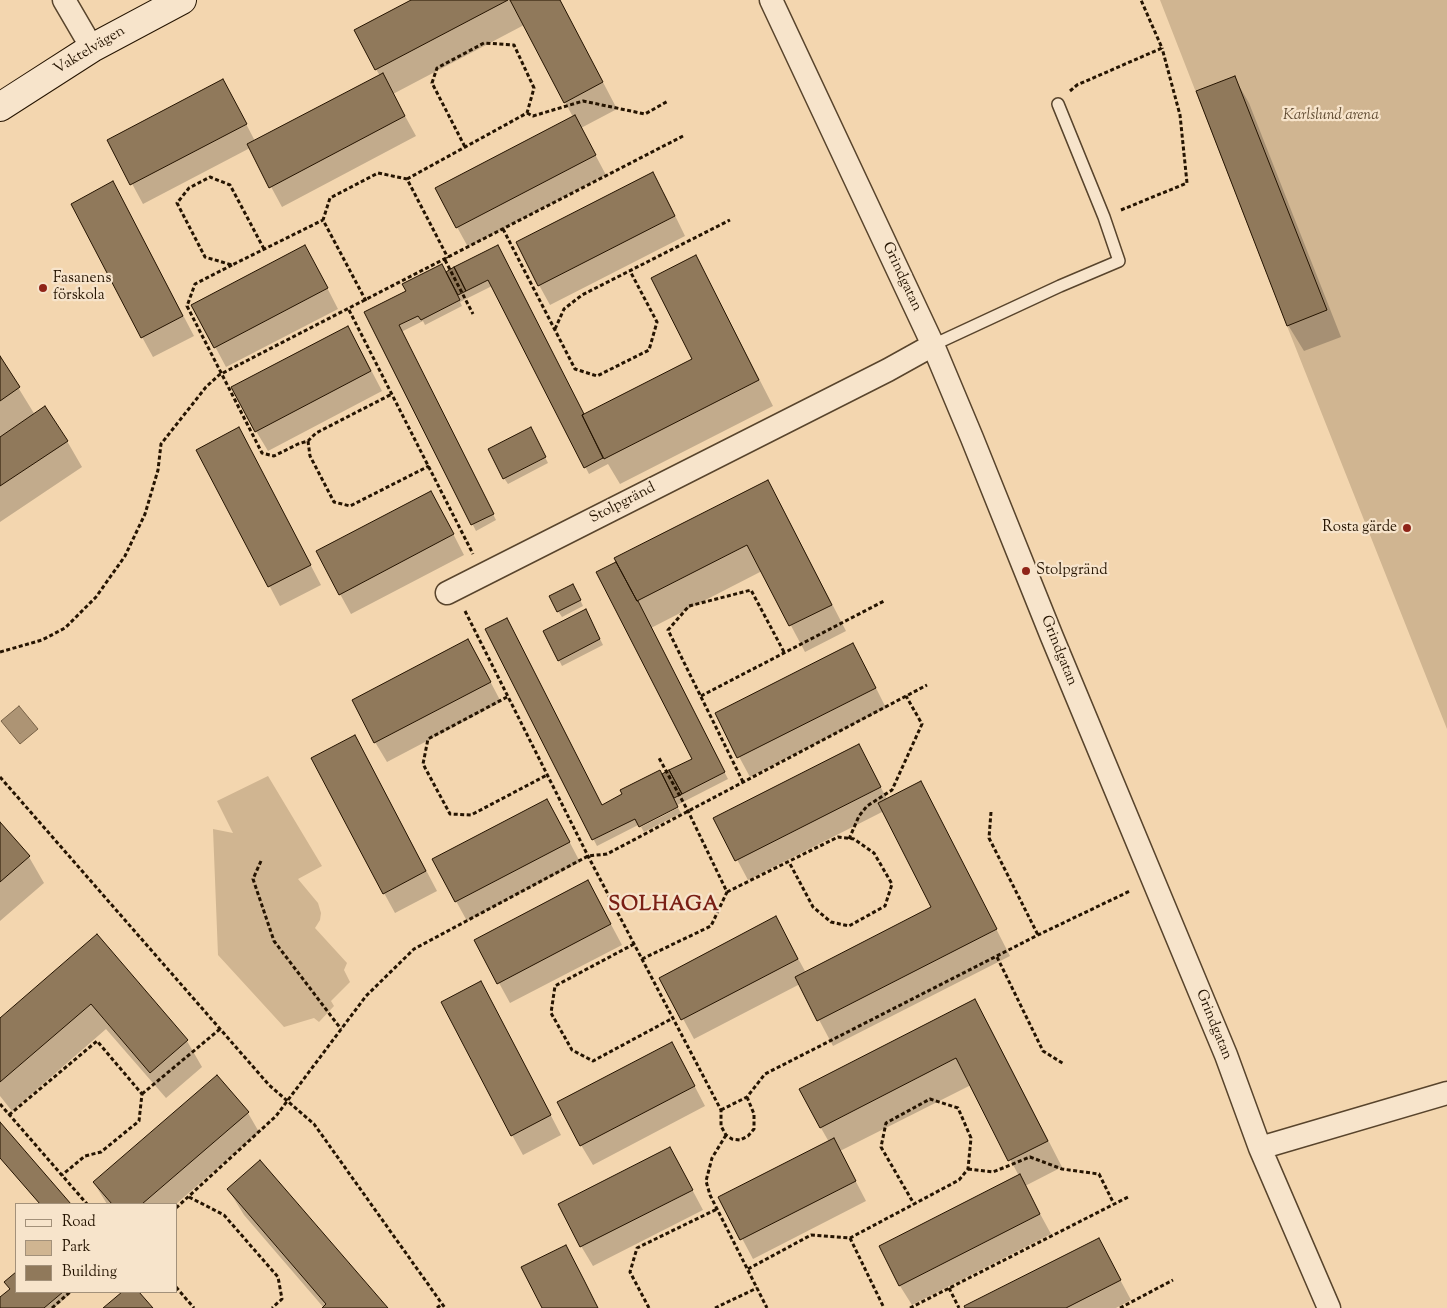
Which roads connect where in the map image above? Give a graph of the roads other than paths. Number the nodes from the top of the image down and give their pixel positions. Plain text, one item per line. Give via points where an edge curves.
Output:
1 (64, 0) edge
2 (182, 0) edge
3 (771, 0) edge
4 (92, 48) junction
5 (1058, 104) road end
6 (0, 107) edge
7 (932, 345) junction
8 (450, 591) road end
9 (1447, 1093) edge
10 (1260, 1148) junction
11 (1330, 1308) edge

1 - 4 street
2 - 4 street, Vaktelvägen
3 - 7 street, Grindgatan
4 - 6 street, Vaktelvägen
5 - 7 lane via 1119,261
7 - 8 street, Stolpgränd
7 - 10 street, Grindgatan via 1226,1055
9 - 10 street
10 - 11 street, Grindgatan

